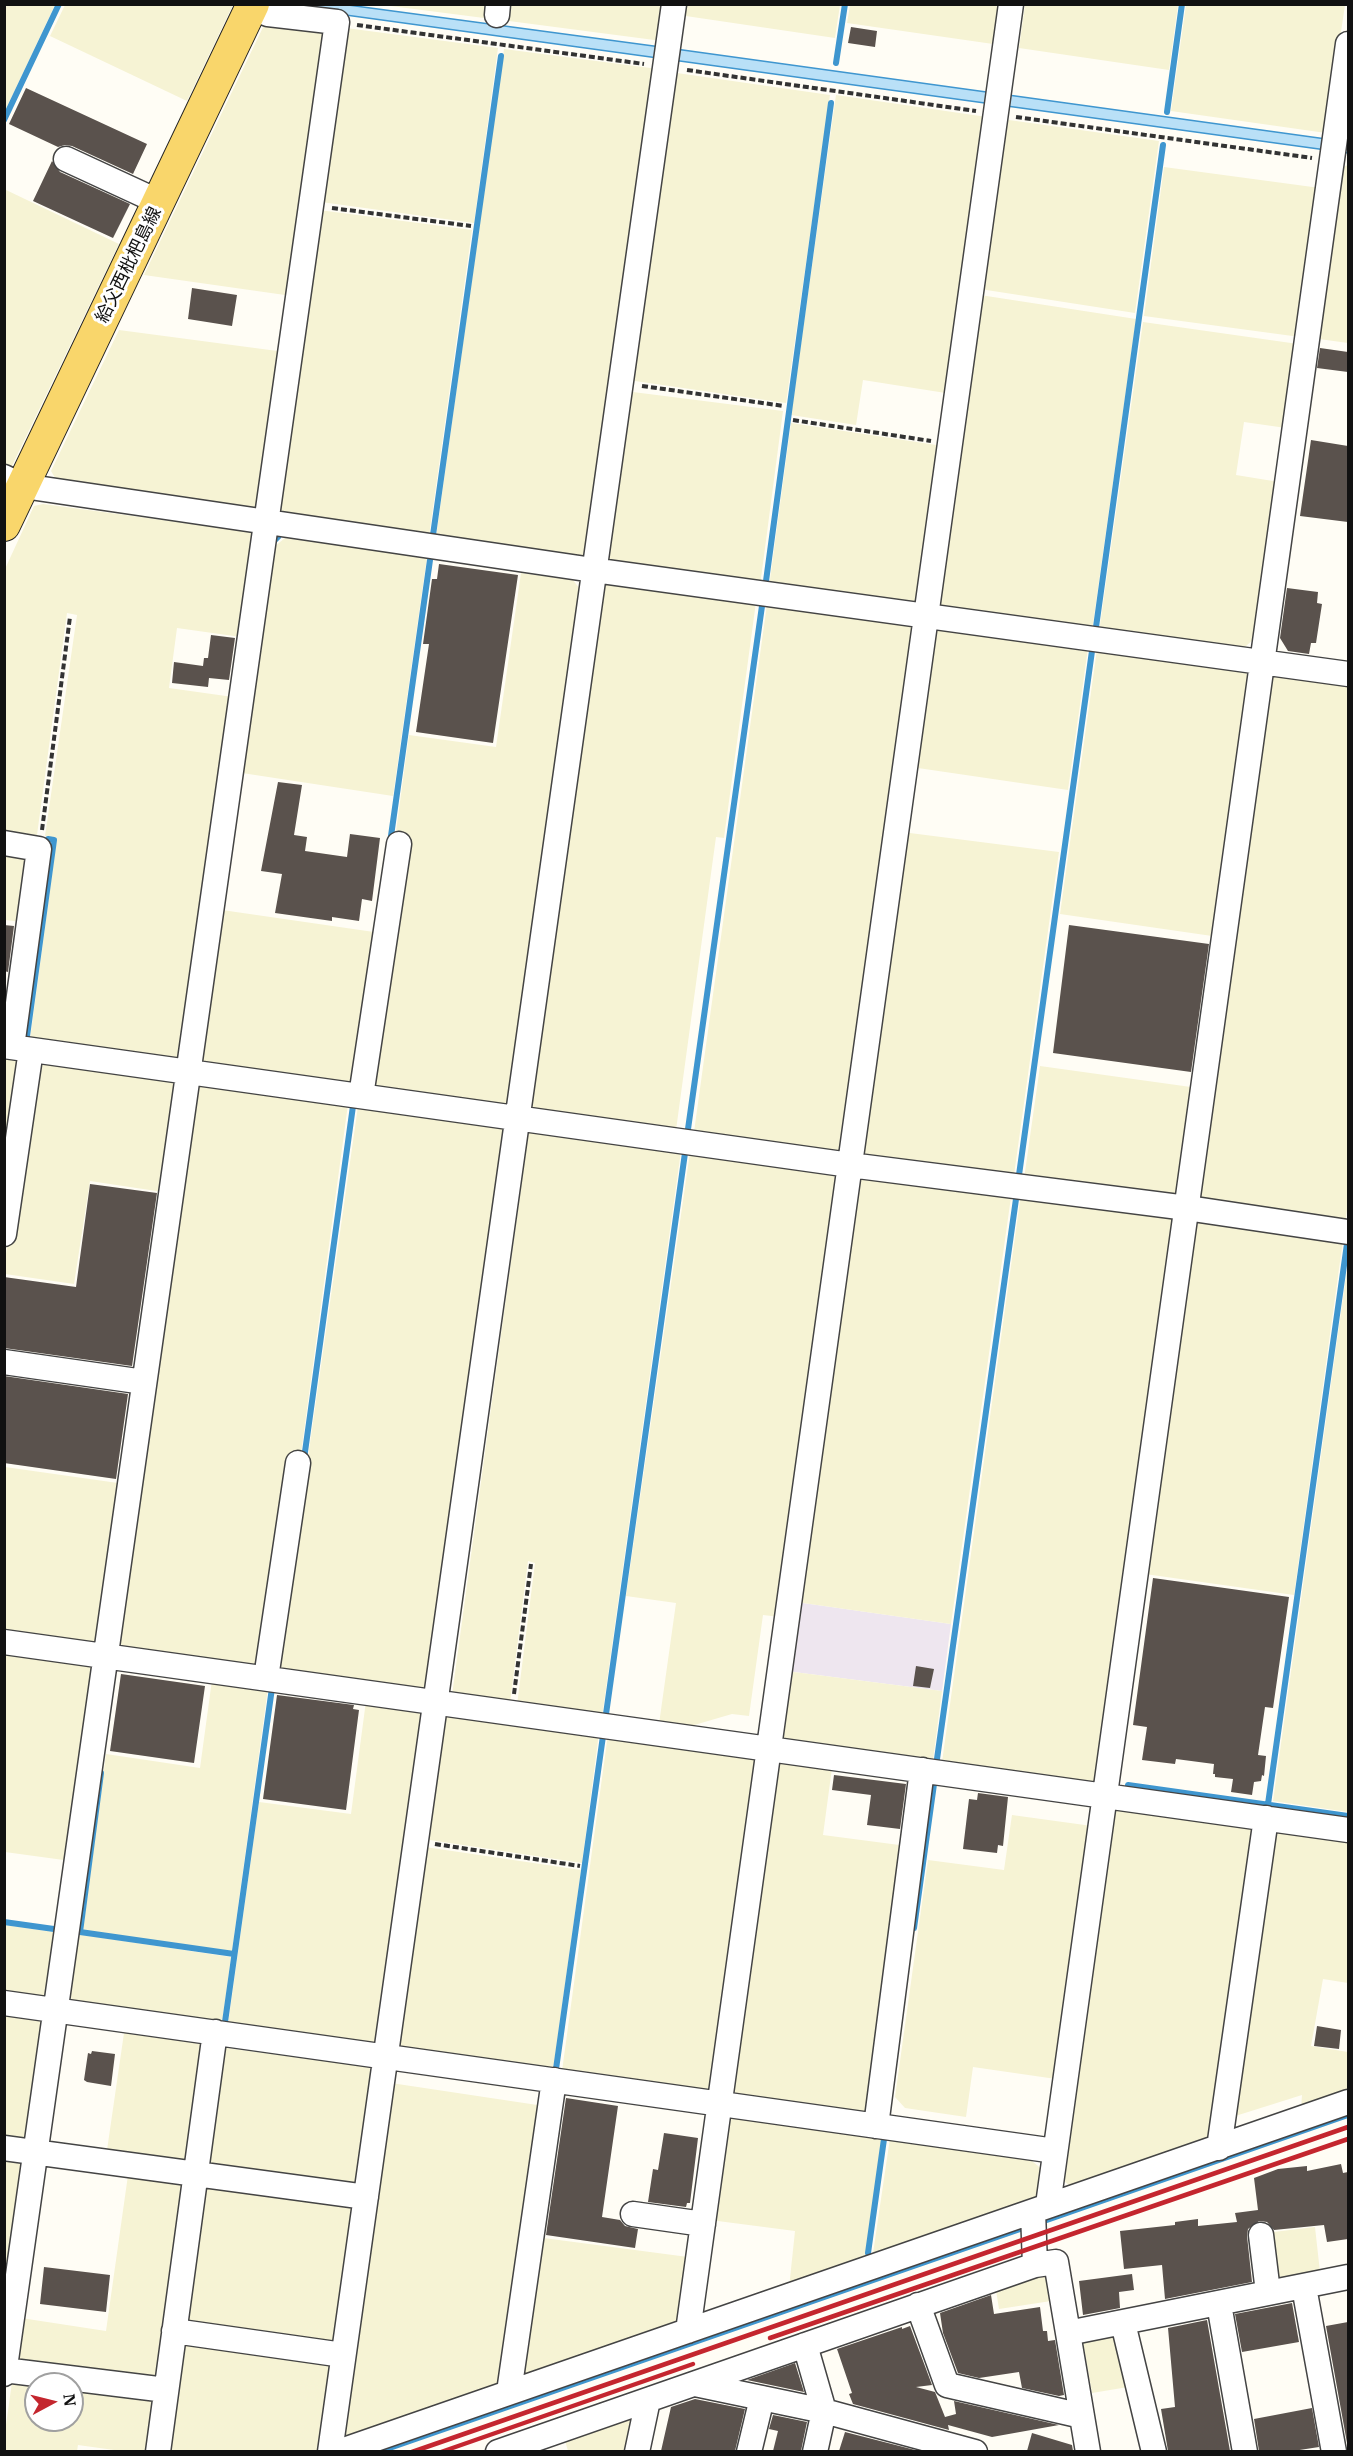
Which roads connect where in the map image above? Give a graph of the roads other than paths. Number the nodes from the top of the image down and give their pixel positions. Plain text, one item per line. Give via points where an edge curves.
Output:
1 (674, 4) edge
2 (1011, 4) edge
3 (253, 6) edge
4 (1348, 44) edge
5 (66, 159) dead end
6 (159, 202) junction
7 (14, 482) edge
8 (267, 523) junction
9 (4, 525) edge
10 (593, 570) junction
11 (926, 616) junction
12 (1263, 662) junction
13 (1348, 674) edge
14 (4, 843) edge
15 (399, 844) dead end
16 (16, 1048) edge
17 (187, 1072) junction
18 (361, 1096) junction
19 (518, 1118) junction
20 (850, 1165) junction
21 (1187, 1208) junction
22 (1348, 1232) edge
23 (4, 1234) edge
24 (4, 1362) edge
25 (144, 1382) junction
26 (298, 1463) dead end
27 (4, 1642) edge
28 (106, 1656) junction
29 (266, 1678) junction
30 (435, 1702) junction
31 (768, 1749) junction
32 (922, 1770) junction
33 (1105, 1795) junction
34 (1266, 1818) junction
35 (1348, 1830) edge
36 (4, 2003) edge
37 (57, 2009) junction
38 (215, 2032) junction
39 (385, 2056) junction
40 (554, 2080) junction
41 (1348, 2102) edge
42 (719, 2104) junction
43 (876, 2126) junction
44 (4, 2148) edge
45 (1219, 2148) junction
46 (1056, 2151) junction
47 (36, 2152) junction
48 (196, 2173) junction
49 (366, 2197) junction
50 (1041, 2209) junction
51 (633, 2214) dead end
52 (703, 2224) junction
53 (1261, 2235) dead end
54 (1035, 2265) junction
55 (1348, 2277) edge
56 (1304, 2287) junction
57 (1268, 2292) junction
58 (1219, 2304) junction
59 (918, 2306) junction
60 (1123, 2323) junction
61 (174, 2331) junction
62 (688, 2331) junction
63 (1068, 2333) junction
64 (805, 2345) junction
65 (343, 2355) junction
66 (5, 2371) edge
67 (695, 2384) junction
68 (166, 2390) junction
69 (509, 2392) junction
70 (762, 2398) junction
71 (648, 2400) junction
72 (824, 2411) junction
73 (1082, 2416) junction
74 (946, 2448) edge
75 (158, 2451) edge
76 (330, 2451) edge
77 (338, 2451) edge
78 (498, 2451) edge
79 (637, 2451) edge
80 (749, 2451) edge
81 (815, 2451) edge
82 (975, 2451) edge
83 (1088, 2451) edge
84 (1154, 2451) edge
85 (1245, 2451) edge
86 (1334, 2451) edge

1 - 10 street
2 - 11 street
3 - 6 main road, 給父西枇杷島線
3 - 8 street via 268,14 337,22
4 - 12 street
5 - 6 street
6 - 7 main road, 給父西枇杷島線
7 - 8 street
7 - 9 main road, 給父西枇杷島線
8 - 10 street
8 - 17 street
10 - 11 street
10 - 19 street
11 - 12 street
11 - 20 street
12 - 13 street
12 - 21 street
14 - 16 street via 39,849
15 - 18 street
16 - 17 street
16 - 23 street
17 - 18 street
17 - 25 street
18 - 19 street
19 - 20 street
19 - 30 street
20 - 21 street
20 - 31 street
21 - 22 street
21 - 33 street
24 - 25 street
25 - 28 street
26 - 29 street
27 - 28 street
28 - 29 street
28 - 37 street
29 - 30 street
30 - 31 street
30 - 39 street
31 - 32 street
31 - 42 street
32 - 33 street
32 - 43 street
33 - 34 street
33 - 46 street
34 - 35 street
34 - 45 street
36 - 37 street
37 - 38 street
37 - 47 street
38 - 39 street
38 - 48 street
39 - 40 street
39 - 49 street
40 - 42 street
40 - 69 street
41 - 45 street
42 - 43 street
42 - 52 street
43 - 46 street
44 - 47 street
45 - 50 street
46 - 50 street
47 - 48 street
47 - 66 street
48 - 49 street
48 - 61 street
49 - 65 street
50 - 54 street
50 - 62 street
51 - 52 street
52 - 62 street
53 - 57 street
54 - 59 street
54 - 63 street via 1056,2262
55 - 56 street
56 - 57 street
56 - 86 street
57 - 58 street
58 - 60 street
58 - 85 street
59 - 64 street
59 - 73 street via 947,2385
60 - 63 street
60 - 84 street
61 - 65 street
61 - 68 street
62 - 69 street
63 - 73 street
64 - 67 street
64 - 72 street
65 - 76 street
66 - 68 street
67 - 70 street
67 - 71 street
68 - 75 street
69 - 77 street
70 - 72 street
70 - 80 street
71 - 78 street
71 - 79 street
72 - 74 street
72 - 81 street
73 - 83 street
74 - 82 street

